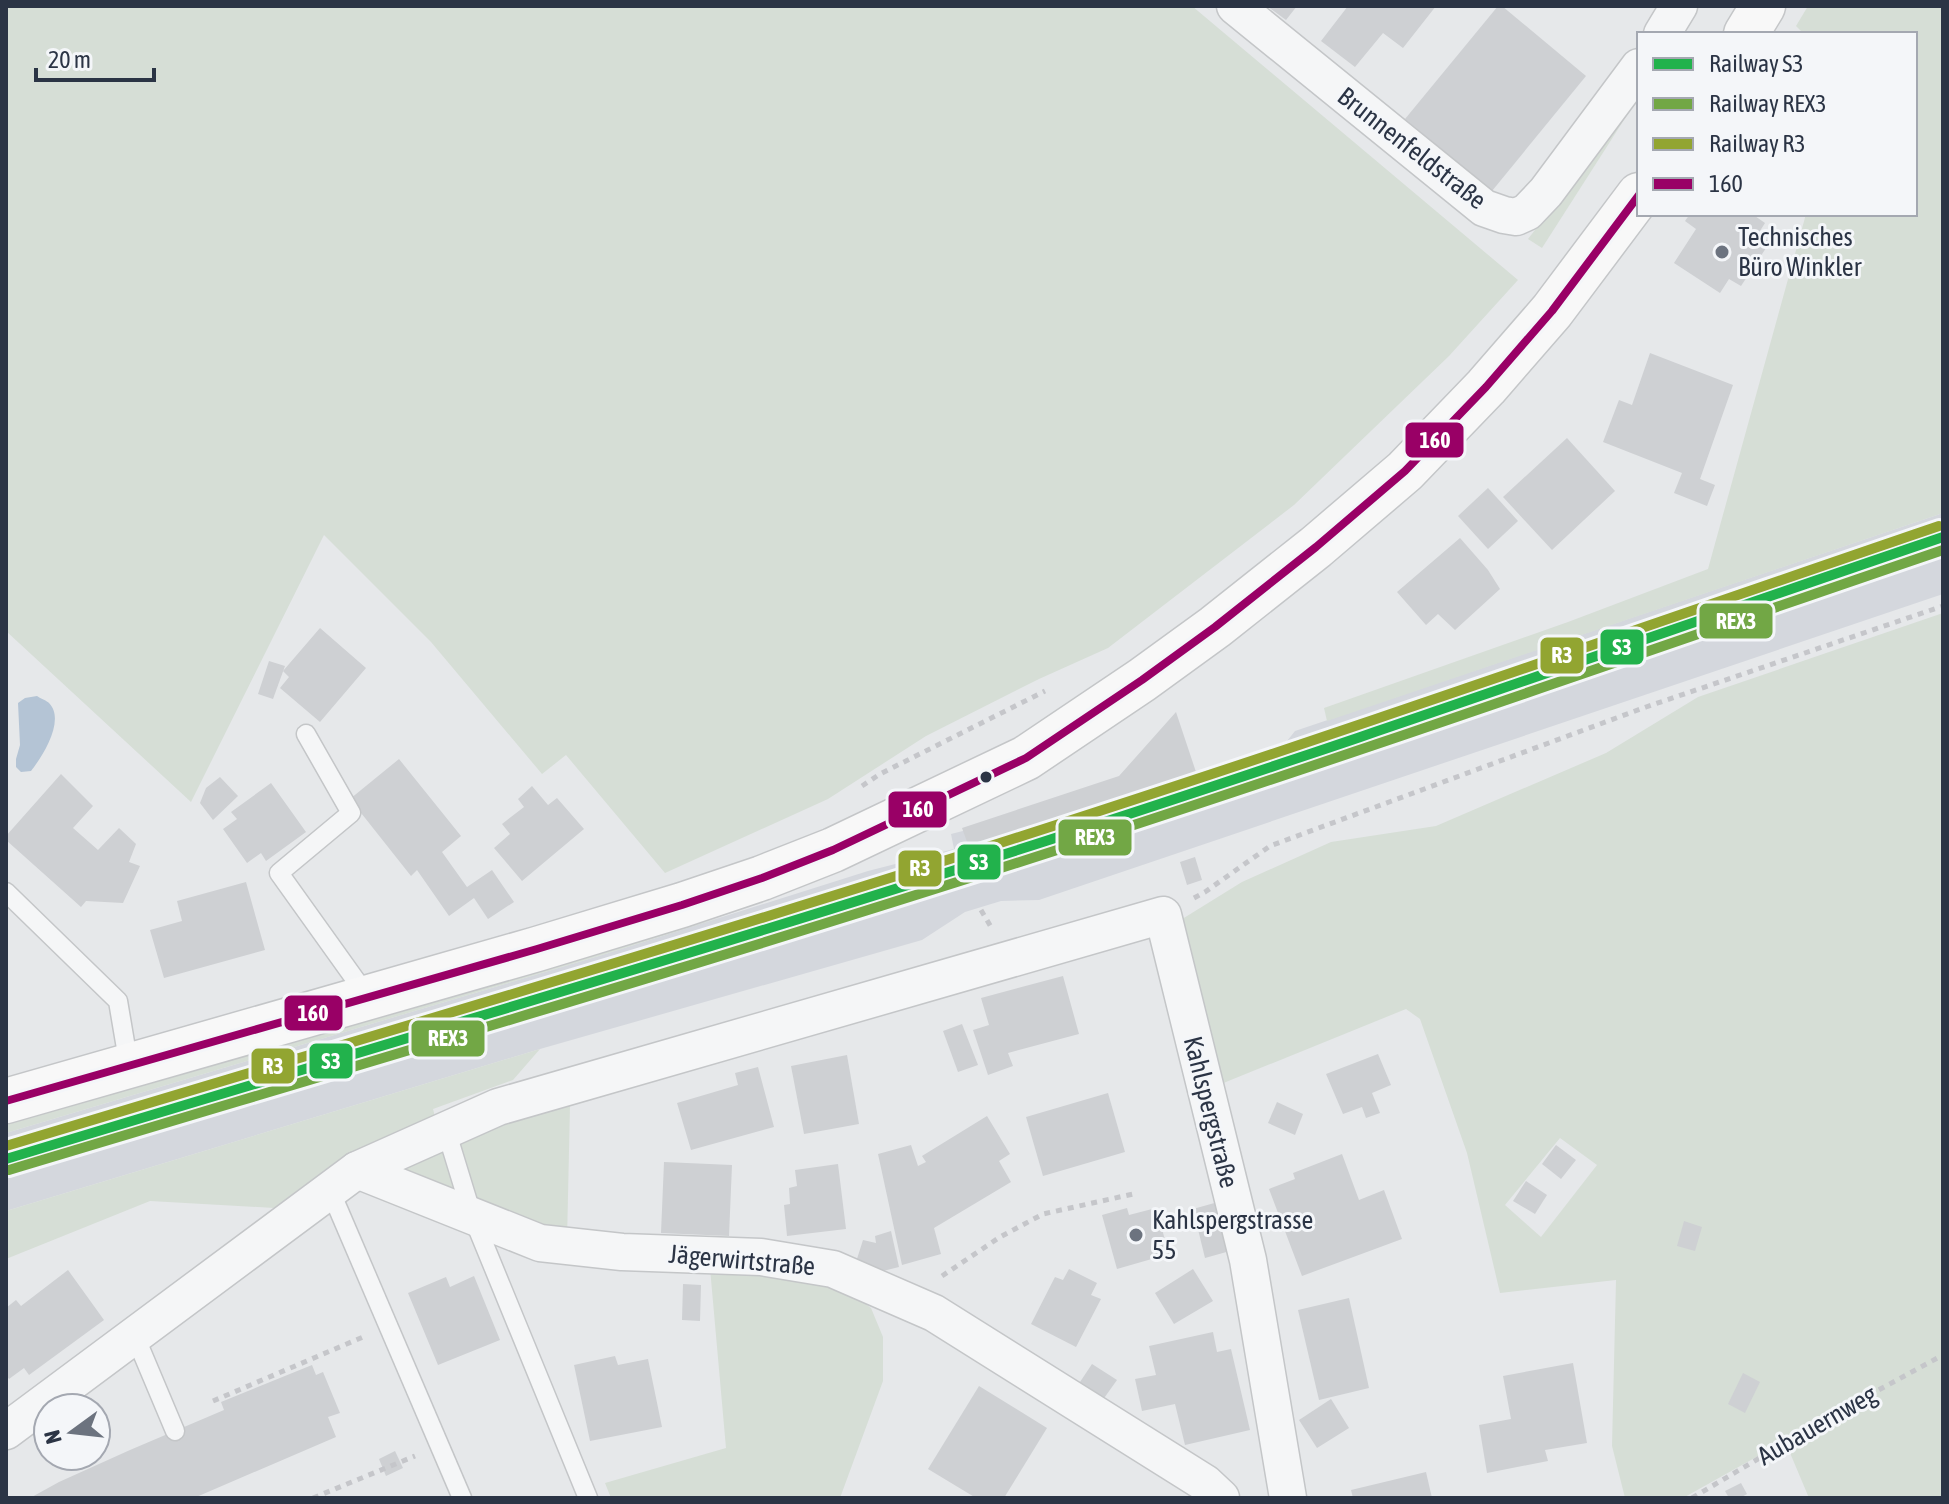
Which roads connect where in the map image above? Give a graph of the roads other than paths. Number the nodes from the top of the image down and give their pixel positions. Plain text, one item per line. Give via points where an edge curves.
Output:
1 (1235, 6) edge
2 (1679, 6) edge
3 (1763, 6) edge
4 (1663, 32) edge
5 (1747, 32) edge
6 (1637, 70) edge
7 (1637, 198) edge
8 (306, 734) dead end
9 (6, 892) edge
10 (367, 996) junction
11 (129, 1066) junction
12 (6, 1101) edge
13 (446, 1130) junction
14 (343, 1180) junction
15 (472, 1215) junction
16 (135, 1336) junction
17 (6, 1431) edge
18 (175, 1431) dead end
19 (462, 1498) edge
20 (588, 1498) edge
21 (1221, 1498) edge
22 (1288, 1498) edge

1 - 6 street, Brunnenfeldstraße via 1484,208 1516,217 1537,202
2 - 4 street
3 - 5 main road
7 - 10 main road via 1552,311 1405,471 1215,627 1026,758 762,878
8 - 10 lane via 351,813 279,873
9 - 11 lane via 118,1001
10 - 11 main road
11 - 12 main road
13 - 14 street
13 - 15 lane
13 - 22 street, Kahlspergstraße via 498,1107 1163,915 1248,1260
14 - 15 street, Jägerwirtstraße
14 - 16 street
14 - 19 lane
15 - 20 lane
15 - 21 street, Jägerwirtstraße via 540,1243 761,1257 833,1269 920,1305
16 - 17 street
16 - 18 lane

